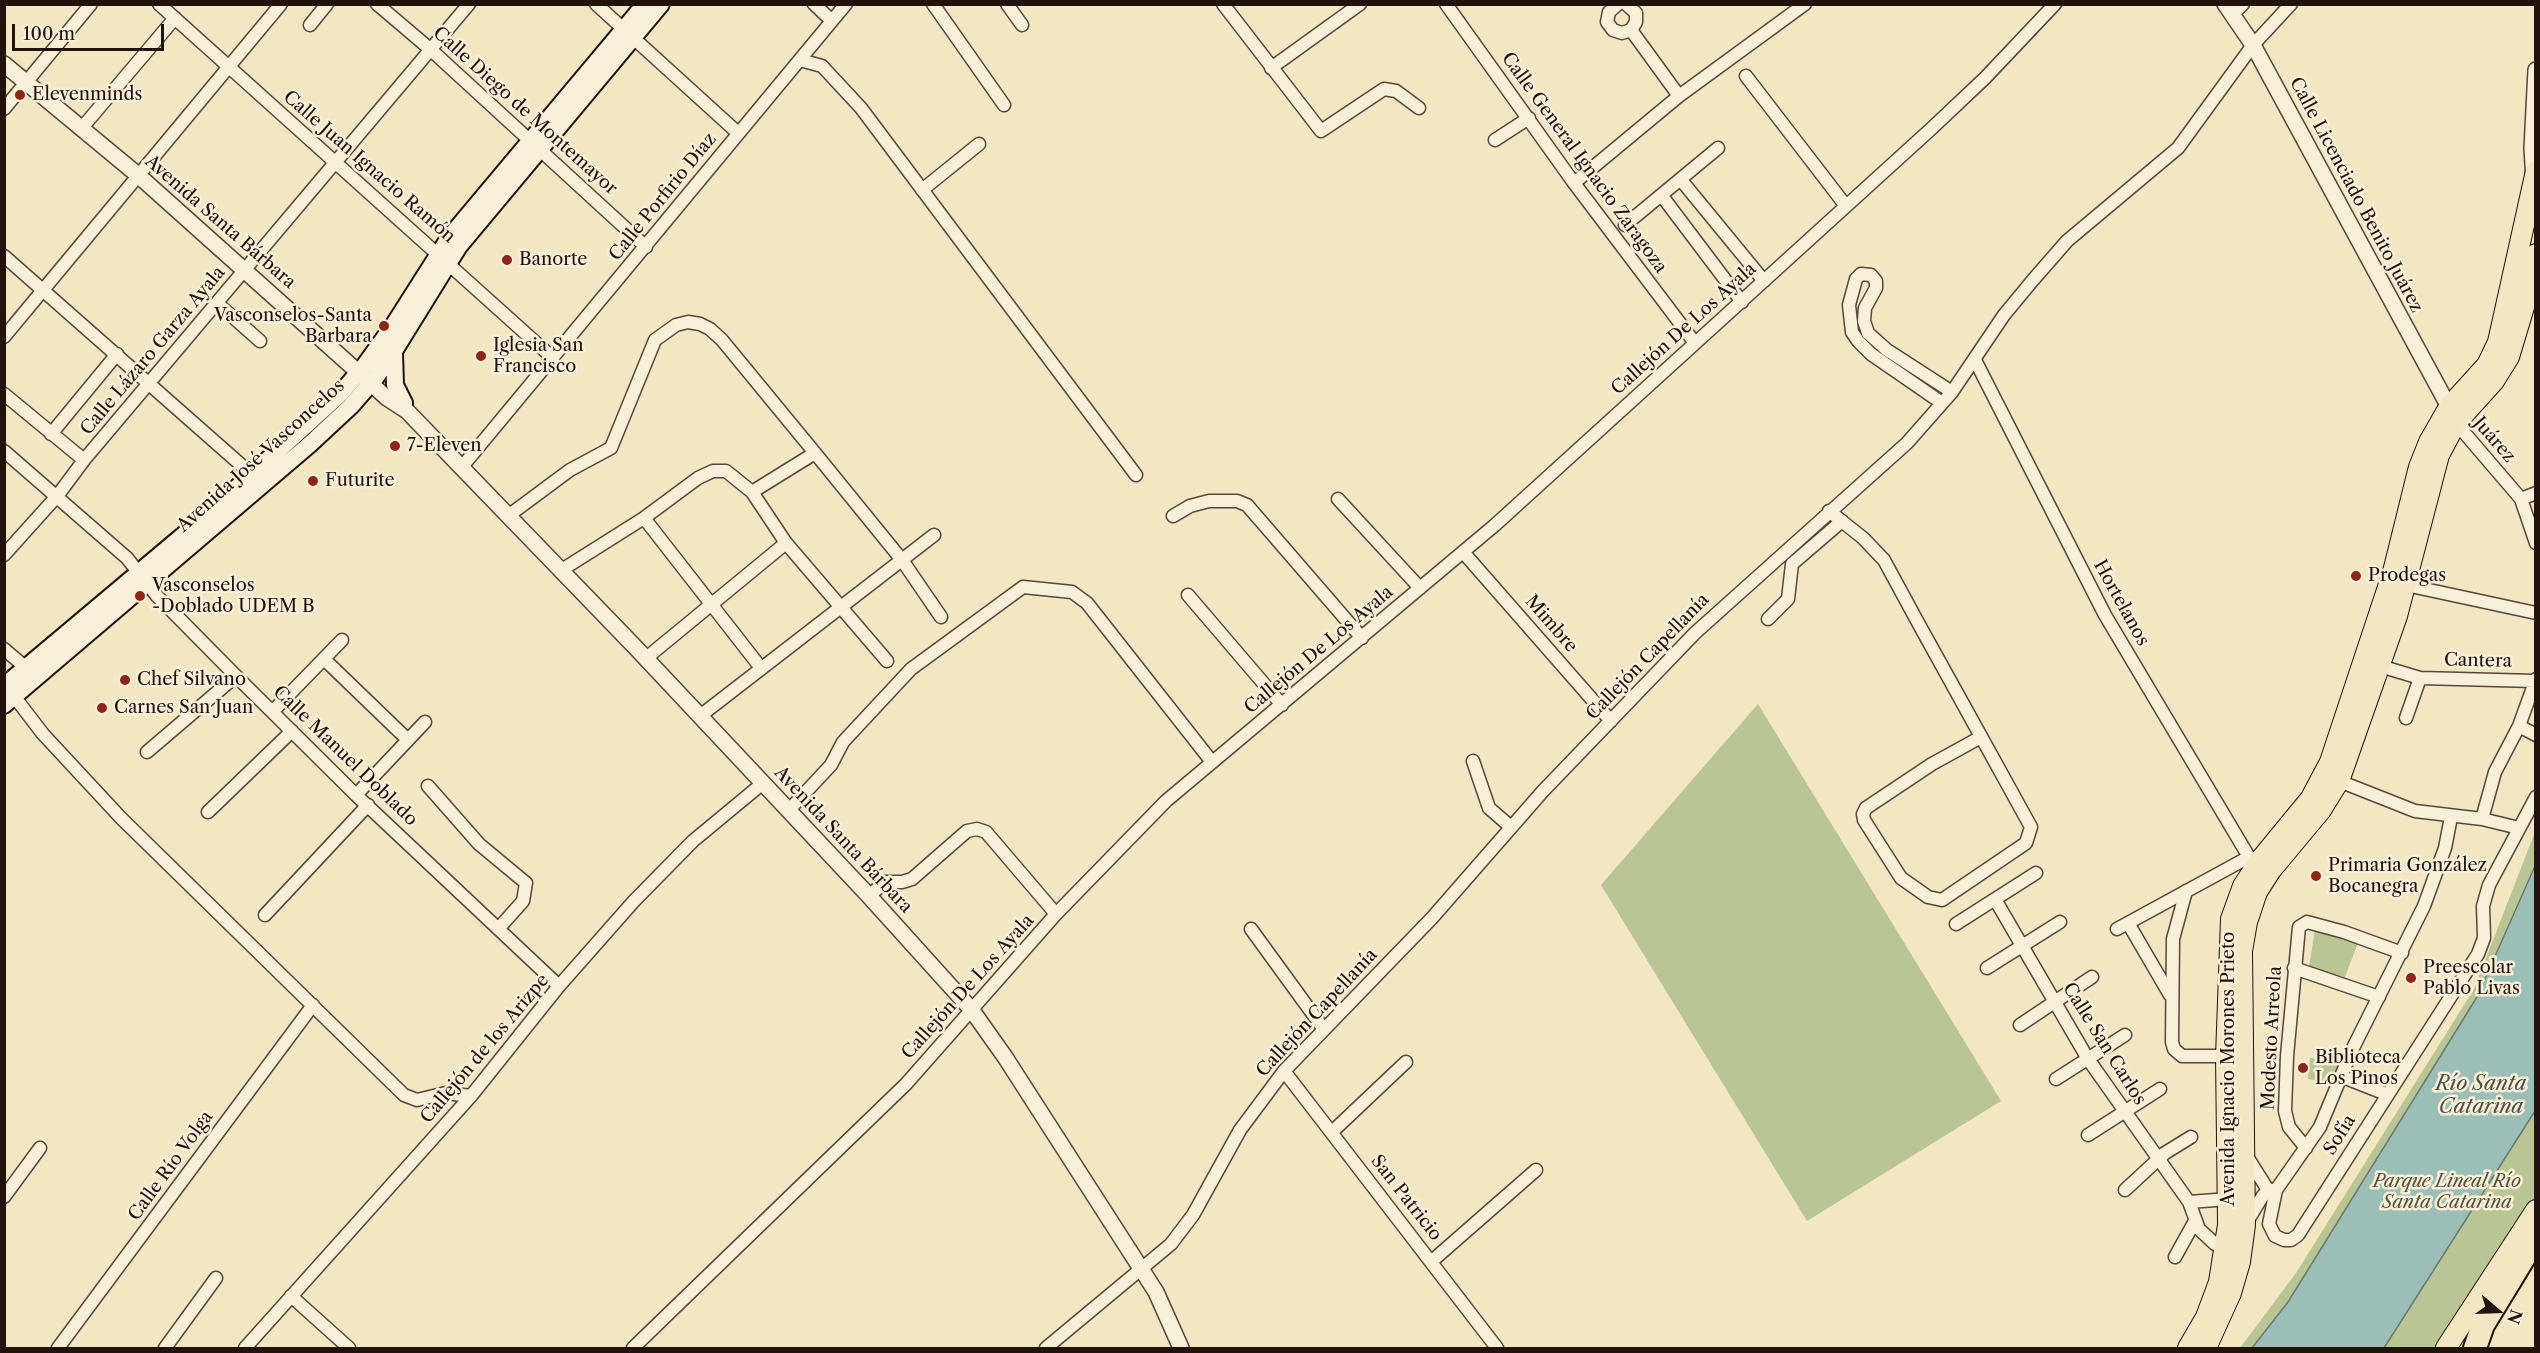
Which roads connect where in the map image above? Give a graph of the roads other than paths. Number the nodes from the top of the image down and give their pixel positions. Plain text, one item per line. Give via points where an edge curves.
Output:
1 (91, 4) edge
2 (159, 4) edge
3 (281, 4) edge
4 (327, 4) edge
5 (377, 4) edge
6 (469, 4) edge
7 (596, 4) edge
8 (645, 4) edge
9 (662, 4) edge
10 (814, 4) edge
11 (846, 4) edge
12 (933, 4) edge
13 (1007, 4) edge
14 (1223, 4) edge
15 (1360, 4) edge
16 (1446, 4) edge
17 (1618, 4) edge
18 (1626, 4) edge
19 (1805, 4) edge
20 (2055, 4) edge
21 (2291, 4) edge
22 (2233, 8) edge
23 (175, 18) junction
24 (832, 21) junction
25 (310, 25) dead end
26 (1022, 25) dead end
27 (1631, 30) junction
28 (629, 33) junction
29 (2253, 45) junction
30 (430, 49) junction
31 (800, 60) junction
32 (4, 64) edge
33 (229, 67) junction
34 (1271, 68) junction
35 (2535, 70) edge
36 (1746, 76) dead end
37 (25, 83) junction
38 (1679, 96) junction
39 (1004, 105) dead end
40 (1419, 108) dead end
41 (4, 109) edge
42 (1529, 118) junction
43 (81, 129) junction
44 (738, 133) junction
45 (1495, 140) dead end
46 (536, 144) junction
47 (979, 144) dead end
48 (1718, 148) dead end
49 (336, 161) junction
50 (139, 176) junction
51 (2535, 176) edge
52 (1681, 180) junction
53 (1574, 183) junction
54 (922, 190) junction
55 (1662, 196) junction
56 (1846, 206) junction
57 (1624, 225) dead end
58 (646, 247) junction
59 (2535, 254) edge
60 (4, 256) edge
61 (443, 257) junction
62 (245, 270) junction
63 (1764, 281) junction
64 (43, 290) junction
65 (1742, 302) junction
66 (218, 303) junction
67 (4, 337) edge
68 (260, 341) dead end
69 (1695, 343) junction
70 (394, 351) junction
71 (117, 354) junction
72 (553, 358) junction
73 (1975, 360) junction
74 (368, 375) junction
75 (1915, 377) junction
76 (149, 384) junction
77 (1952, 392) junction
78 (4, 394) edge
79 (1942, 403) junction
80 (406, 407) junction
81 (2452, 415) junction
82 (51, 434) junction
83 (4, 451) edge
84 (815, 453) junction
85 (84, 460) junction
86 (461, 468) junction
87 (1136, 475) dead end
88 (258, 480) junction
89 (752, 492) junction
90 (2535, 493) edge
91 (58, 495) junction
92 (1338, 499) dead end
93 (2521, 499) junction
94 (1829, 511) junction
95 (508, 516) junction
96 (1173, 516) dead end
97 (644, 518) junction
98 (1842, 521) junction
99 (934, 535) dead end
100 (786, 543) junction
101 (2535, 543) edge
102 (1463, 552) junction
103 (4, 555) edge
104 (902, 561) junction
105 (560, 571) junction
106 (143, 577) junction
107 (2406, 585) junction
108 (1420, 588) junction
109 (1188, 596) dead end
110 (711, 603) junction
111 (839, 607) junction
112 (2535, 613) edge
113 (941, 617) dead end
114 (1768, 620) dead end
115 (1362, 638) junction
116 (342, 640) dead end
117 (4, 650) edge
118 (324, 659) junction
119 (645, 659) junction
120 (887, 661) dead end
121 (2380, 666) junction
122 (761, 668) junction
123 (31, 672) junction
124 (236, 676) junction
125 (2420, 678) junction
126 (2535, 680) edge
127 (7, 693) edge
128 (1282, 705) junction
129 (273, 711) junction
130 (700, 716) junction
131 (2406, 718) dead end
132 (1611, 720) junction
133 (425, 722) dead end
134 (2519, 726) junction
135 (292, 731) junction
136 (2535, 735) edge
137 (1982, 737) junction
138 (408, 740) junction
139 (147, 752) dead end
140 (1473, 761) dead end
141 (1212, 762) junction
142 (2339, 781) junction
143 (763, 783) junction
144 (428, 786) dead end
145 (356, 795) junction
146 (2535, 797) edge
147 (368, 805) junction
148 (789, 810) junction
149 (208, 812) dead end
150 (2451, 817) junction
151 (2482, 819) junction
152 (1511, 827) junction
153 (2518, 828) junction
154 (2254, 858) junction
155 (2036, 873) dead end
156 (2186, 891) junction
157 (869, 897) junction
158 (1996, 901) junction
159 (1056, 914) junction
160 (265, 915) dead end
161 (2060, 922) dead end
162 (1956, 924) dead end
163 (499, 928) junction
164 (1251, 929) dead end
165 (2023, 947) junction
166 (2402, 953) junction
167 (1987, 968) dead end
168 (2294, 968) junction
169 (2092, 977) dead end
170 (559, 986) junction
171 (2170, 995) junction
172 (2379, 997) junction
173 (2055, 999) junction
174 (313, 1005) junction
175 (971, 1009) junction
176 (2020, 1025) dead end
177 (1323, 1028) junction
178 (2125, 1035) dead end
179 (2226, 1056) junction
180 (2088, 1059) junction
181 (1406, 1062) dead end
182 (1284, 1071) junction
183 (2343, 1077) junction
184 (2056, 1079) dead end
185 (2160, 1089) dead end
186 (2386, 1094) junction
187 (471, 1096) junction
188 (2123, 1111) junction
189 (1332, 1132) junction
190 (2088, 1135) dead end
191 (2192, 1137) dead end
192 (40, 1148) dead end
193 (2306, 1148) junction
194 (2245, 1153) junction
195 (2159, 1160) junction
196 (1536, 1170) dead end
197 (2125, 1190) dead end
198 (2272, 1190) junction
199 (4, 1197) edge
200 (2229, 1199) junction
201 (2190, 1202) junction
202 (2535, 1210) edge
203 (2195, 1221) junction
204 (2245, 1225) junction
205 (2535, 1238) edge
206 (2225, 1249) junction
207 (2175, 1257) dead end
208 (2535, 1259) edge
209 (1432, 1261) junction
210 (1142, 1271) junction
211 (216, 1278) dead end
212 (291, 1296) junction
213 (58, 1348) edge
214 (165, 1348) edge
215 (245, 1348) edge
216 (349, 1348) edge
217 (633, 1348) edge
218 (1046, 1348) edge
219 (1181, 1348) edge
220 (1497, 1348) edge
221 (2188, 1348) edge
222 (2206, 1348) edge
223 (2446, 1348) edge
224 (2477, 1348) edge

1 - 37 street
2 - 23 street, Calle Juan Ignacio Ramón
3 - 33 street
4 - 25 street
5 - 30 street, Calle Diego de Montemayor
6 - 30 street, Calle Lázaro Garza Ayala
7 - 28 street
8 - 28 main road, Avenida José Vasconcelos
9 - 28 main road, Avenida José Vasconcelos
10 - 24 street
11 - 24 street, Calle Porfirio Díaz
12 - 39 street
13 - 26 street
14 - 34 street
15 - 34 street
16 - 42 street, Calle General Ignacio Zaragoza
17 - 27 street via 1609,12 1609,27 1617,33
18 - 27 street via 1637,18
19 - 38 street
20 - 56 street, Callejón De Los Ayala via 1985,78
21 - 29 street, Callejón Capellanía
22 - 29 street, Calle Licenciado Benito Juárez
23 - 33 street, Calle Juan Ignacio Ramón
23 - 43 street
24 - 31 street, Calle Porfirio Díaz
27 - 38 street
28 - 44 street
28 - 46 main road, Avenida José Vasconcelos
29 - 73 street, Callejón Capellanía via 2178,148 2067,241 2019,296
29 - 81 street, Calle Licenciado Benito Juárez
30 - 46 street, Calle Diego de Montemayor
30 - 49 street, Calle Lázaro Garza Ayala
31 - 44 street, Calle Porfirio Díaz
31 - 54 street via 822,66 844,88
32 - 37 street, Avenida Santa Bárbara
33 - 49 street, Calle Juan Ignacio Ramón
33 - 50 street
34 - 40 street via 1321,131 1384,89 1396,91
35 - 51 street
36 - 56 street
37 - 41 street
37 - 43 street, Avenida Santa Bárbara
38 - 53 street
42 - 45 street
42 - 53 street, Calle General Ignacio Zaragoza
43 - 50 street, Avenida Santa Bárbara
44 - 58 street, Calle Porfirio Díaz
46 - 58 street, Calle Diego de Montemayor
46 - 61 main road, Avenida José Vasconcelos
47 - 54 street
48 - 52 street
49 - 61 street, Calle Juan Ignacio Ramón
49 - 62 street, Calle Lázaro Garza Ayala
50 - 62 street, Avenida Santa Bárbara
50 - 64 street
51 - 81 main road, Avenida Ignacio Morones Prieto via 2498,342
52 - 55 street
52 - 63 street
53 - 69 street, Calle General Ignacio Zaragoza
54 - 87 street
55 - 57 street
55 - 65 street
56 - 63 street, Callejón De Los Ayala
58 - 72 street, Calle Porfirio Díaz
59 - 81 main road, Avenida Ignacio Morones Prieto via 2509,357 2494,381
60 - 64 street
61 - 70 main road, Avenida José Vasconcelos
61 - 72 street, Calle Juan Ignacio Ramón
61 - 74 main road, Avenida José Vasconcelos
62 - 66 street, Calle Lázaro Garza Ayala
62 - 74 street, Avenida Santa Bárbara
63 - 65 street, Callejón De Los Ayala
64 - 67 street
64 - 71 street
65 - 69 street, Callejón De Los Ayala
66 - 68 street
66 - 76 street, Calle Lázaro Garza Ayala
69 - 102 street, Callejón De Los Ayala
70 - 74 main road, Avenida José Vasconcelos
70 - 80 main road via 395,385
71 - 76 street
71 - 82 street
72 - 86 street, Calle Porfirio Díaz
73 - 77 street, Callejón Capellanía
73 - 154 street, Hortelanos via 2105,615
74 - 80 street, Avenida Santa Bárbara
74 - 88 main road, Avenida José Vasconcelos via 309,445
75 - 75 street via 1868,333 1865,308 1876,281 1871,275 1861,274 1849,305 1852,332 1863,348
75 - 77 street
75 - 79 street
76 - 85 street, Calle Lázaro Garza Ayala
76 - 88 street
77 - 79 street, Callejón Capellanía
78 - 82 street
79 - 94 street, Callejón Capellanía via 1907,443
80 - 86 street, Avenida Santa Bárbara
81 - 93 street, Juárez
81 - 107 main road, Avenida Ignacio Morones Prieto
81 - 154 main road, Avenida Ignacio Morones Prieto via 2432,434 2419,467 2393,572 2330,762 2311,798
82 - 85 street
83 - 91 street, Calle Manuel Doblado
84 - 89 street
84 - 95 street via 722,340 710,329 688,322 655,340 611,448 570,470
84 - 104 street
85 - 91 street, Calle Lázaro Garza Ayala
86 - 95 street, Avenida Santa Bárbara
88 - 106 main road, Avenida José Vasconcelos
89 - 97 street via 732,474 713,471 672,495
89 - 100 street
90 - 93 street
91 - 103 street, Calle Lázaro Garza Ayala
91 - 106 street, Calle Manuel Doblado
92 - 108 street
93 - 101 street, Juárez
94 - 98 street
94 - 132 street, Callejón Capellanía via 1695,633
95 - 105 street, Avenida Santa Bárbara
96 - 115 street via 1209,501 1247,505
97 - 105 street
97 - 110 street
98 - 114 street via 1792,564 1788,599
98 - 137 street via 1884,560
99 - 104 street
100 - 110 street
100 - 111 street
102 - 108 street, Callejón De Los Ayala
102 - 132 street, Mimbre
104 - 111 street
104 - 113 street
105 - 119 street, Avenida Santa Bárbara
106 - 123 main road, Avenida José Vasconcelos
106 - 124 street, Calle Manuel Doblado
107 - 112 street
107 - 121 main road, Avenida Ignacio Morones Prieto
108 - 115 street, Callejón De Los Ayala
109 - 128 street
110 - 119 street
110 - 122 street
111 - 120 street
111 - 122 street
115 - 128 street, Callejón De Los Ayala
116 - 118 street
117 - 123 street
118 - 129 street
118 - 138 street
119 - 130 street, Avenida Santa Bárbara
121 - 125 street, Cantera
121 - 142 main road, Avenida Ignacio Morones Prieto
122 - 130 street
123 - 127 main road, Avenida José Vasconcelos
124 - 129 street, Calle Manuel Doblado
124 - 139 street
125 - 126 street, Cantera
125 - 131 street, Cantera
126 - 134 street
127 - 174 street via 121,818
128 - 141 street, Callejón De Los Ayala
129 - 135 street, Calle Manuel Doblado
130 - 143 street, Avenida Santa Bárbara
132 - 152 street, Callejón Capellanía
133 - 138 street
134 - 136 street
134 - 151 street via 2495,772
135 - 145 street, Calle Manuel Doblado
135 - 149 street
137 - 137 street via 2031,827 2030,833 2025,843 1942,900 1928,897 1901,878 1863,814 1866,808 1932,764
138 - 145 street
140 - 152 street via 1489,808
141 - 148 street via 1087,603 1072,592 1023,587 911,669 843,742 831,765
141 - 159 street, Callejón De Los Ayala via 1139,826
142 - 150 street via 2415,811
142 - 194 main road, Avenida Ignacio Morones Prieto via 2321,810 2271,870 2257,892 2247,922 2242,951
143 - 148 street, Avenida Santa Bárbara
143 - 170 street, Callejón de los Arizpe via 669,864
144 - 163 street via 479,844 526,883 523,901
145 - 147 street, Calle Manuel Doblado
146 - 153 street, Sofía
147 - 160 street
147 - 163 street, Calle Manuel Doblado
148 - 157 street, Avenida Santa Bárbara
150 - 151 street
150 - 166 street via 2445,848
151 - 153 street
152 - 177 street, Callejón Capellanía via 1432,918
153 - 186 street, Sofía via 2485,896 2484,938 2478,954
154 - 156 street
154 - 179 main road, Avenida Ignacio Morones Prieto via 2231,919
155 - 158 street
156 - 171 street via 2173,939
156 - 171 street via 2122,926
157 - 159 street via 885,882 912,879 967,831 977,829 986,832
157 - 175 street, Avenida Santa Bárbara
158 - 162 street
158 - 165 street, Calle San Carlos
159 - 175 street, Callejón De Los Ayala
161 - 165 street
163 - 170 street, Calle Manuel Doblado
164 - 177 street
165 - 167 street
165 - 173 street, Calle San Carlos
166 - 168 street, Modesto Arreola via 2307,922 2297,931
166 - 172 street
168 - 172 street
168 - 193 street, Modesto Arreola via 2285,1111 2289,1127
169 - 173 street
170 - 187 street, Callejón de los Arizpe
171 - 179 street via 2172,1042 2178,1053 2188,1058
172 - 183 street
173 - 176 street
173 - 180 street, Calle San Carlos
174 - 187 street via 409,1098 422,1100 446,1093
174 - 213 street, Calle Río Volga
175 - 210 street, Avenida Santa Bárbara
175 - 217 street, Callejón De Los Ayala via 885,1106
177 - 182 street, Callejón Capellanía
178 - 180 street
179 - 200 main road, Avenida Ignacio Morones Prieto
180 - 184 street
180 - 188 street, Calle San Carlos
181 - 189 street
182 - 189 street, San Patricio
182 - 210 street, Callejón Capellanía via 1240,1130 1182,1232
183 - 186 street
183 - 193 street
185 - 188 street
186 - 198 street, Sofía via 2298,1235 2291,1240 2275,1236 2269,1224
187 - 212 street, Callejón de los Arizpe
188 - 190 street
188 - 195 street, Calle San Carlos
189 - 209 street, San Patricio
191 - 195 street
192 - 199 street
193 - 198 street
194 - 198 street
194 - 204 main road, Avenida Ignacio Morones Prieto
195 - 197 street
195 - 201 street, Calle San Carlos
196 - 209 street
198 - 204 street
200 - 201 street
200 - 206 main road, Avenida Ignacio Morones Prieto
201 - 203 street, Calle San Carlos
202 - 223 main road
203 - 206 street, Calle San Carlos via 2206,1237
203 - 207 street
204 - 222 main road, Avenida Ignacio Morones Prieto via 2231,1293
205 - 224 highway via 2483,1325
206 - 221 main road, Avenida Ignacio Morones Prieto via 2219,1282 2206,1317
208 - 224 main road
209 - 220 street, San Patricio
210 - 218 street, Callejón Capellanía
210 - 219 street, Avenida Santa Bárbara via 1156,1292
211 - 214 street
212 - 215 street, Callejón de los Arizpe
212 - 216 street

